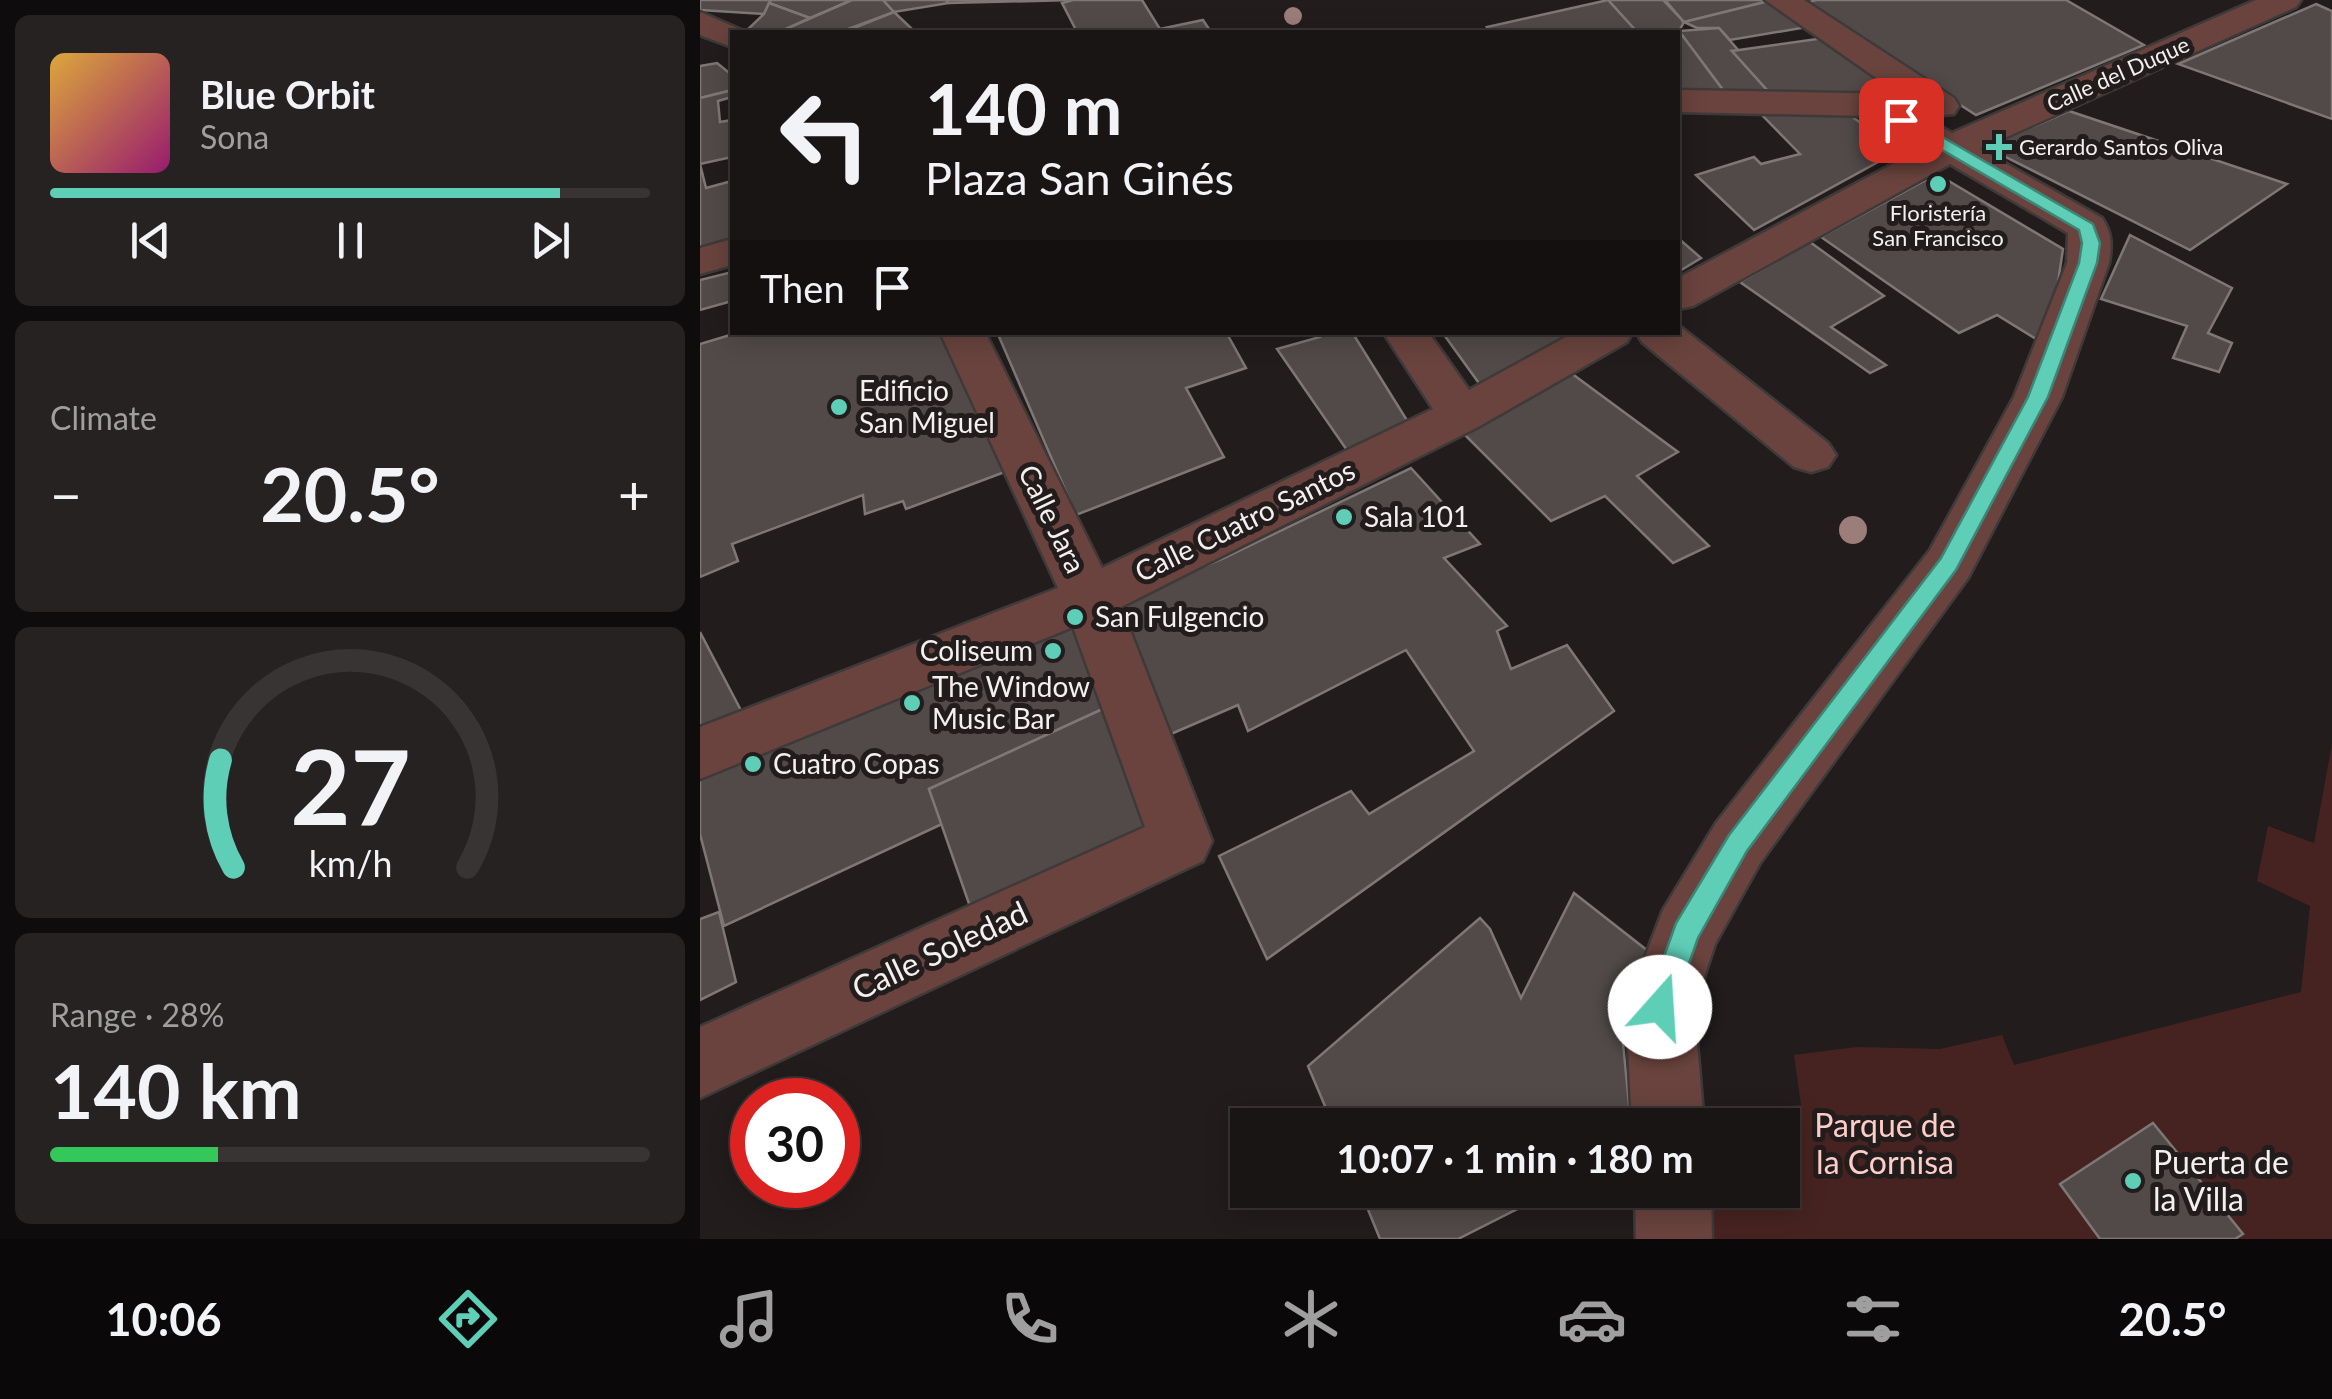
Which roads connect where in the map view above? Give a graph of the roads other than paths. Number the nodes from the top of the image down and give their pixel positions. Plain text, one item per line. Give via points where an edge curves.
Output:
1 (1782, 0) edge
2 (2284, 0) edge
3 (700, 22) edge
4 (730, 35) edge
5 (1680, 101) edge
6 (1876, 105) junction
7 (1951, 148) junction
8 (730, 253) edge
9 (700, 262) edge
10 (1680, 295) edge
11 (963, 335) edge
12 (1407, 335) edge
13 (1606, 335) edge
14 (1662, 335) edge
15 (1461, 414) junction
16 (1811, 455) dead end
17 (1090, 598) junction
18 (700, 753) edge
19 (1181, 841) joint
20 (700, 1062) edge
21 (1667, 1108) edge
22 (1673, 1208) edge
23 (1674, 1239) edge

1 - 6 street via 1940,106
2 - 7 street, Calle del Duque
3 - 4 street
5 - 6 street
6 - 7 street
7 - 10 street
7 - 21 street via 2087,227 2088,263 2038,397 1948,564 1738,843 1686,932 1660,1007
8 - 9 street
11 - 17 street, Calle Jara
12 - 15 street
13 - 15 street, Calle Cuatro Santos
14 - 16 street
15 - 17 street, Calle Cuatro Santos
17 - 18 street, Calle Cuatro Santos
17 - 19 street, Calle Jara
19 - 20 street, Calle Soledad
22 - 23 street

